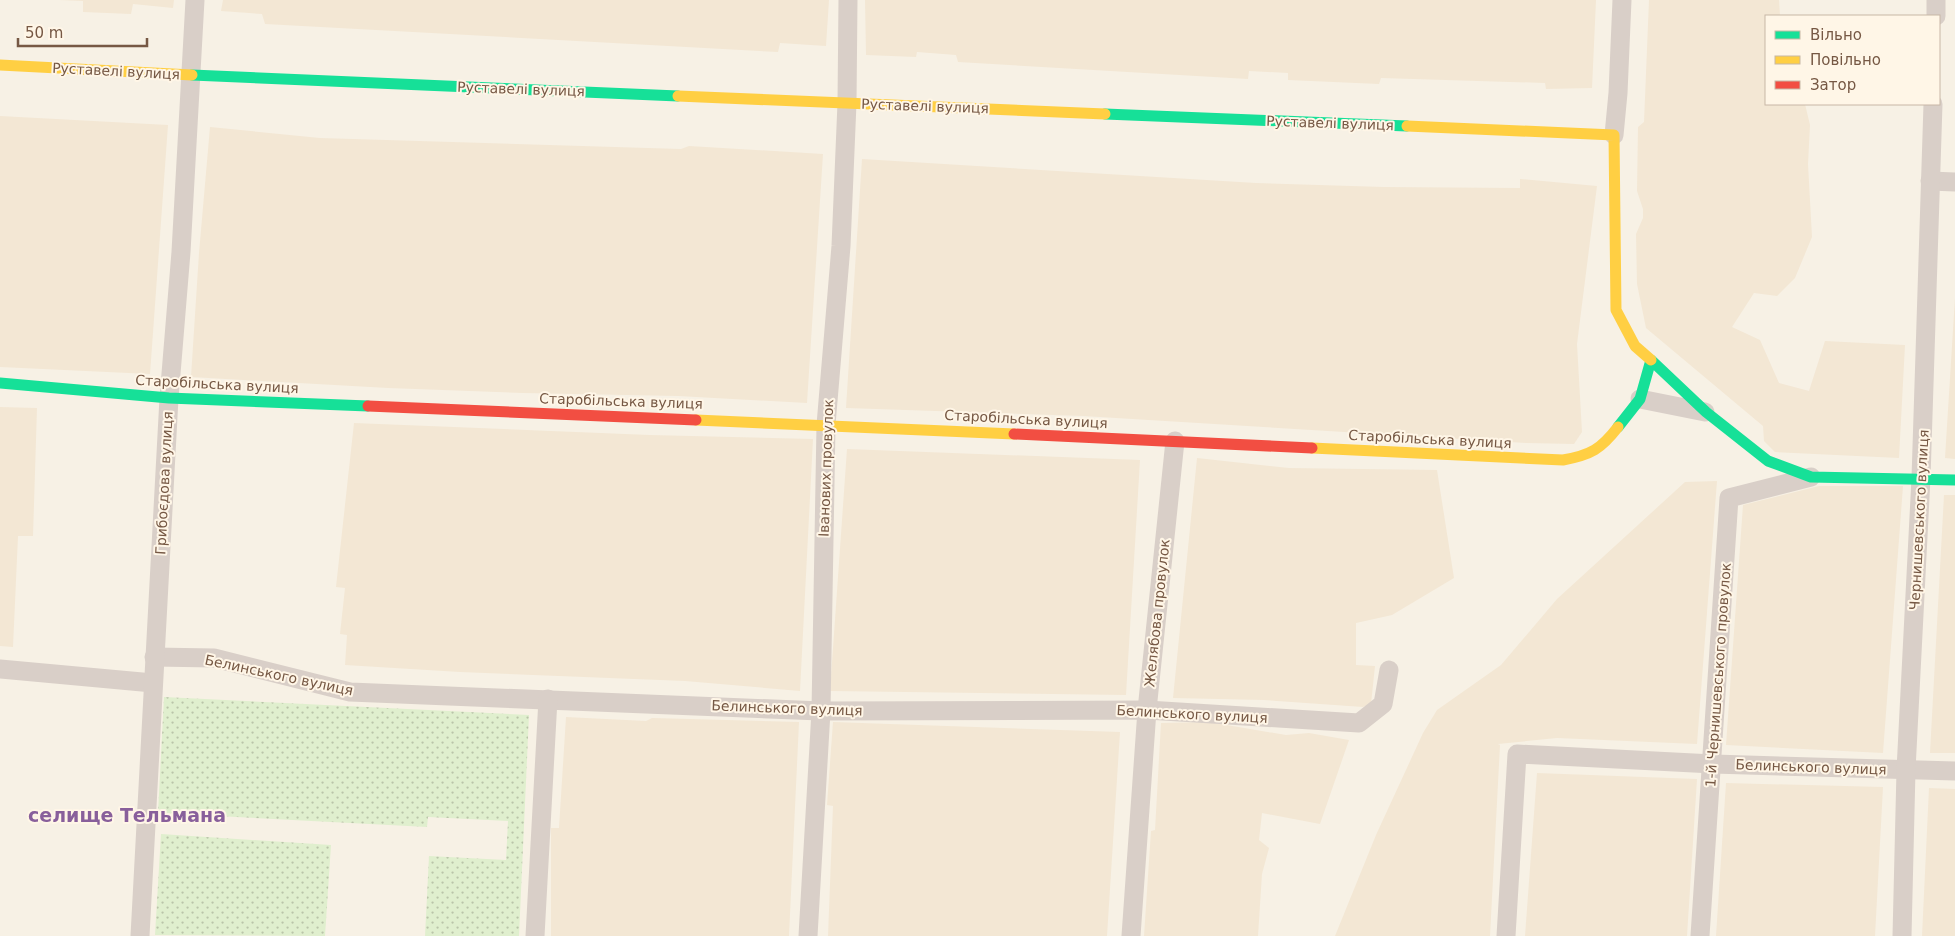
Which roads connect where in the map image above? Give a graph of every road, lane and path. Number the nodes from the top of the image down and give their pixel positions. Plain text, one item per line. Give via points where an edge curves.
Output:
1 (194, 0) edge
2 (848, 0) edge
3 (1622, 0) edge
4 (1936, 0) edge
5 (1936, 15) edge
6 (0, 65) edge
7 (189, 75) junction
8 (847, 103) junction
9 (1933, 105) edge
10 (1614, 135) junction
11 (1930, 181) junction
12 (1955, 182) edge
13 (1651, 360) junction
14 (0, 383) edge
15 (169, 398) junction
16 (1640, 399) junction
17 (1706, 412) junction
18 (826, 425) junction
19 (1175, 441) junction
20 (1811, 477) junction
21 (1922, 478) junction
22 (1955, 480) edge
23 (154, 657) junction
24 (0, 669) edge
25 (1389, 670) dead end
26 (153, 683) junction
27 (548, 699) junction
28 (1147, 710) junction
29 (821, 711) junction
30 (1713, 764) junction
31 (1906, 770) junction
32 (1955, 771) edge
33 (140, 936) edge
34 (535, 936) edge
35 (808, 936) edge
36 (1132, 936) edge
37 (1506, 936) edge
38 (1700, 936) edge
39 (1902, 936) edge

1 - 7 street, Грибоєдова вулиця
2 - 8 street, Іванових провулок
3 - 10 street
4 - 5 street
6 - 7 street, Руставелі вулиця
7 - 8 street, Руставелі вулиця
7 - 15 street, Грибоєдова вулиця via 181,252
8 - 10 street, Руставелі вулиця
8 - 18 street, Іванових провулок via 841,246
9 - 11 street, Чернишевського вулиця
10 - 13 street via 1616,310 1635,346
11 - 12 street
11 - 21 street, Чернишевського вулиця
13 - 16 street, Старобільська вулиця
13 - 17 street
14 - 15 street, Старобільська вулиця
15 - 18 street, Старобільська вулиця
15 - 23 street, Грибоєдова вулиця
16 - 17 street
16 - 19 street, Старобільська вулиця via 1604,445 1580,457 1563,460
17 - 20 street via 1768,461
18 - 19 street, Старобільська вулиця
18 - 29 street, Іванових провулок
19 - 28 street, Желябова провулок
20 - 21 street
20 - 30 street, 1-й Чернишевського провулок via 1729,498
21 - 22 street
21 - 31 street, Чернишевського вулиця
23 - 26 street, Грибоєдова вулиця
23 - 27 street, Белинського вулиця via 214,658 350,692
24 - 26 street
25 - 28 street, Белинського вулиця via 1383,704 1359,722
26 - 33 street, Грибоєдова вулиця
27 - 29 street, Белинського вулиця
27 - 34 street
28 - 29 street, Белинського вулиця
28 - 36 street, Желябова провулок
29 - 35 street, Іванових провулок
30 - 31 street, Белинського вулиця
30 - 37 street, Белинського вулиця via 1517,754
30 - 38 street, 1-й Чернишевського провулок
31 - 32 street, Белинського вулиця
31 - 39 street, Чернишевського вулиця

